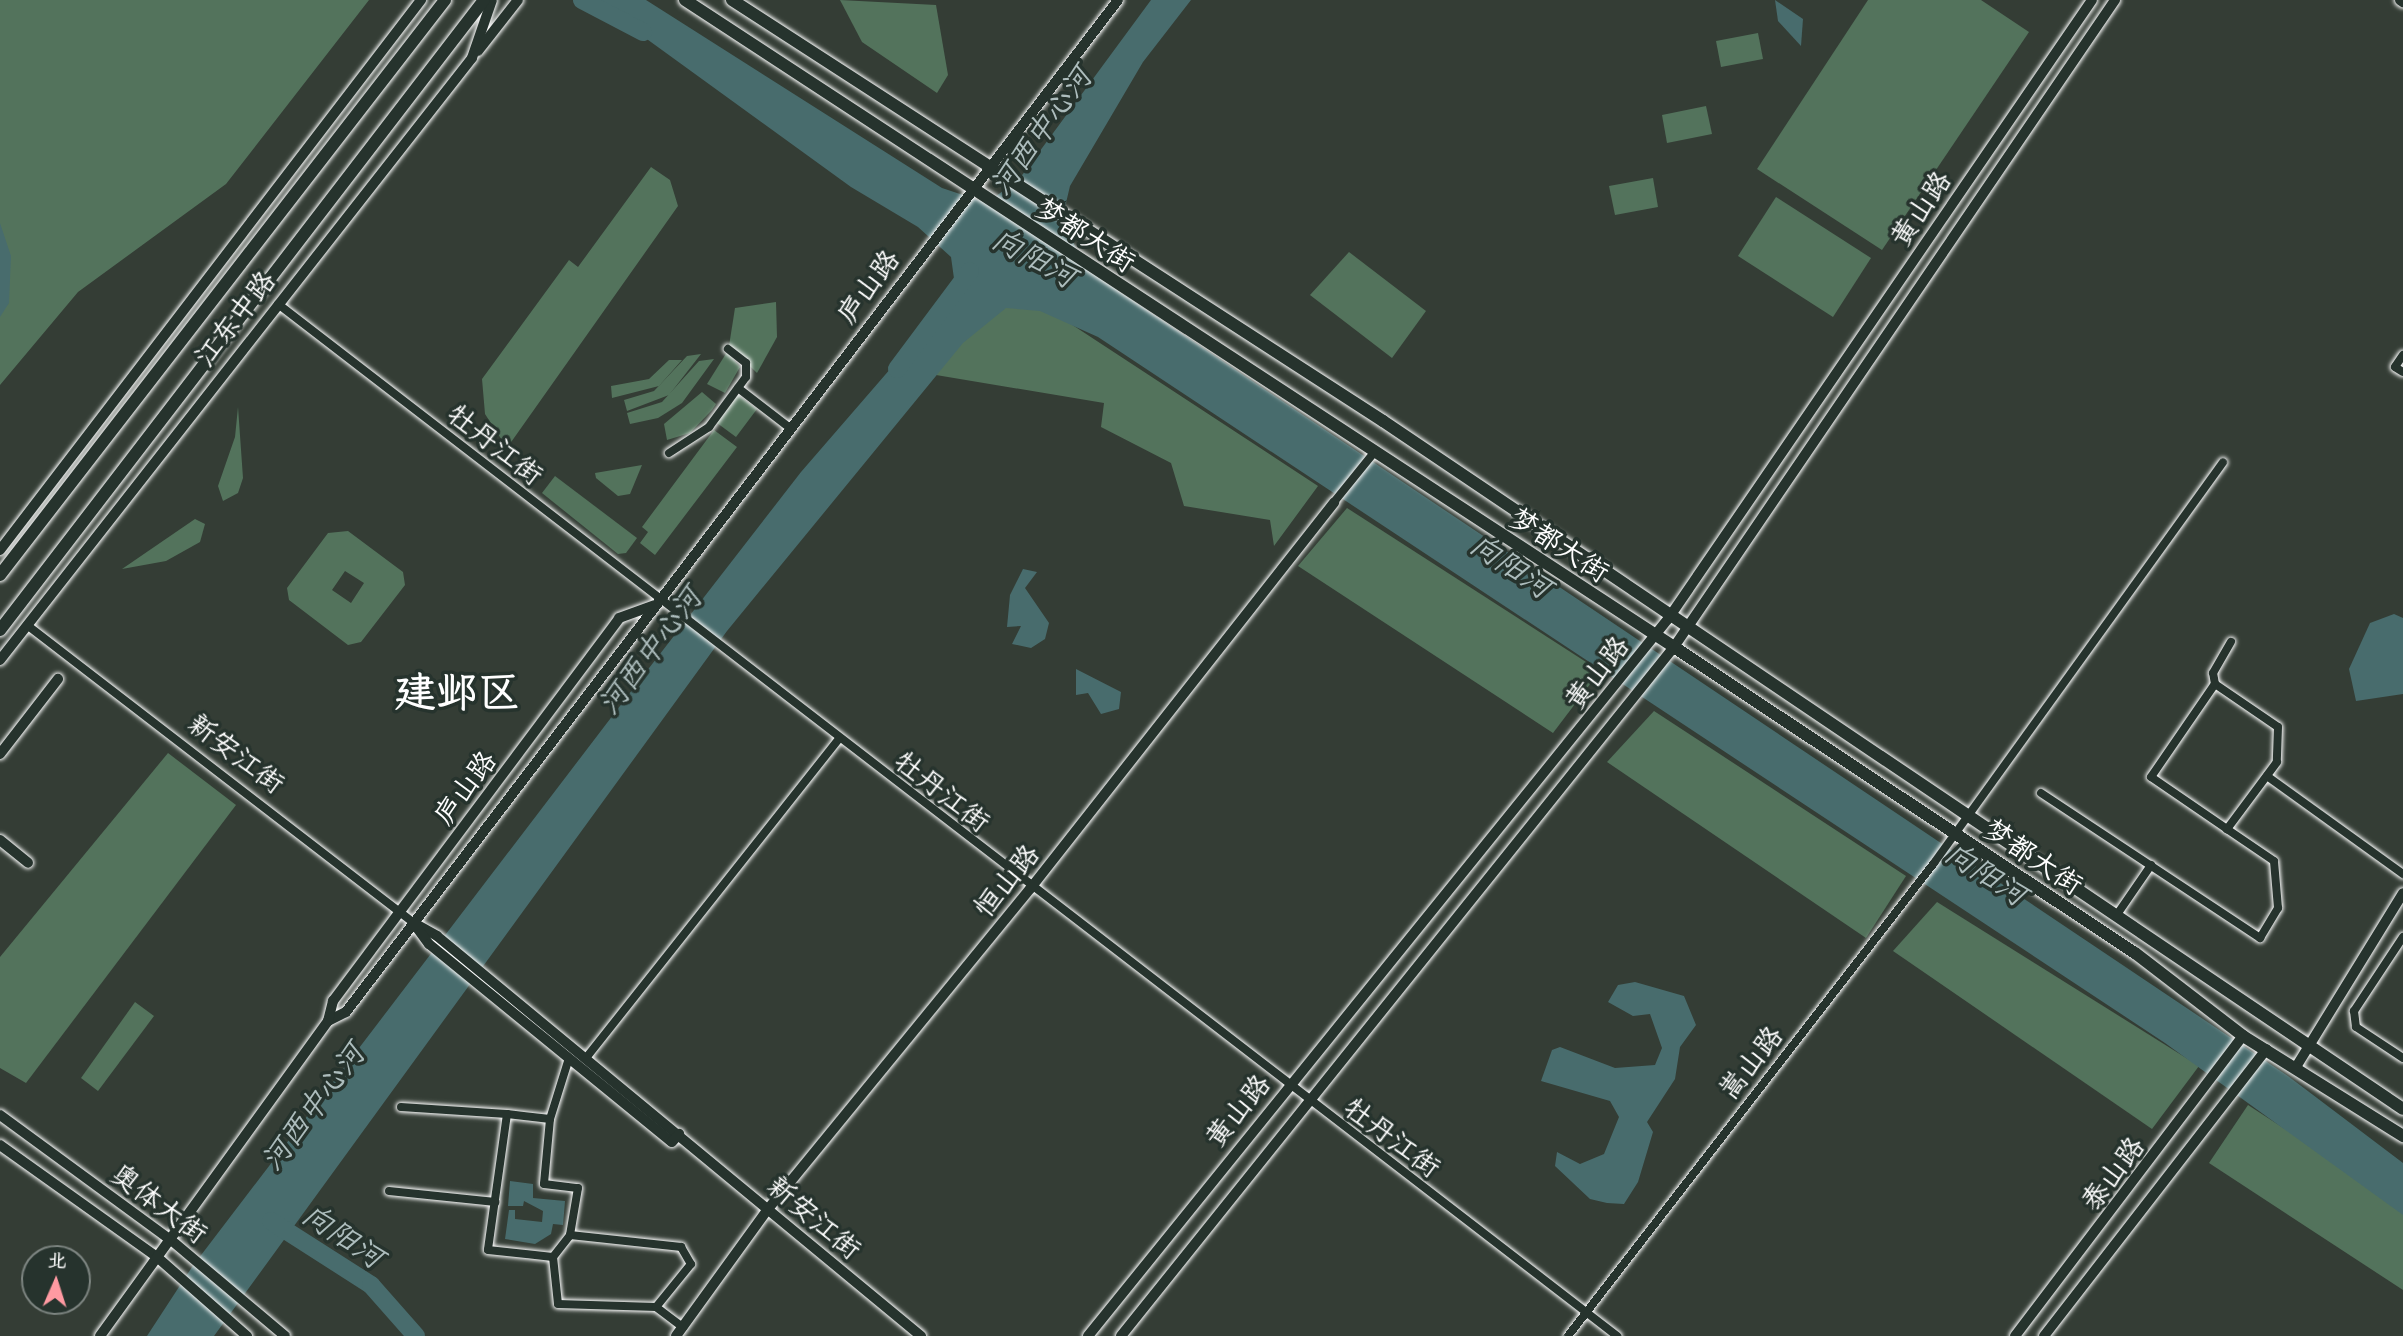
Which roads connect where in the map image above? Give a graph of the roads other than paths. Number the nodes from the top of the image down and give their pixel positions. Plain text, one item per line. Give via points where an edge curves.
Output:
1 (420, 0) edge
2 (445, 0) edge
3 (484, 0) edge
4 (492, 0) edge
5 (519, 0) edge
6 (685, 0) edge
7 (732, 0) edge
8 (1118, 0) edge
9 (2092, 0) edge
10 (2115, 0) edge
11 (472, 58) junction
12 (994, 169) junction
13 (976, 192) junction
14 (278, 304) junction
15 (728, 349) dead end
16 (2403, 355) edge
17 (2403, 372) edge
18 (738, 387) junction
19 (790, 428) junction
20 (669, 453) dead end
21 (1373, 454) junction
22 (2223, 462) dead end
23 (1334, 502) joint
24 (0, 550) edge
25 (0, 575) edge
26 (658, 602) junction
27 (1668, 619) junction
28 (27, 625) junction
29 (0, 630) edge
30 (1685, 631) junction
31 (1654, 636) junction
32 (2231, 642) dead end
33 (1674, 648) junction
34 (0, 660) edge
35 (58, 679) dead end
36 (2215, 684) junction
37 (838, 740) junction
38 (0, 754) edge
39 (2267, 776) junction
40 (2041, 793) dead end
41 (1968, 815) junction
42 (2227, 829) junction
43 (1954, 834) junction
44 (1, 843) edge
45 (29, 863) dead end
46 (2151, 865) junction
47 (2403, 874) edge
48 (1030, 890) junction
49 (2403, 893) edge
50 (400, 914) junction
51 (2116, 916) junction
52 (414, 923) junction
53 (2403, 937) edge
54 (486, 984) junction
55 (328, 1021) junction
56 (2243, 1036) junction
57 (2309, 1046) junction
58 (2266, 1049) junction
59 (569, 1058) junction
60 (586, 1058) junction
61 (2403, 1058) edge
62 (2296, 1067) junction
63 (1286, 1087) junction
64 (1305, 1101) junction
65 (401, 1107) dead end
66 (2403, 1109) edge
67 (507, 1114) junction
68 (0, 1115) edge
69 (551, 1119) junction
70 (679, 1134) junction
71 (2403, 1136) edge
72 (0, 1145) edge
73 (389, 1191) dead end
74 (495, 1202) junction
75 (768, 1209) junction
76 (570, 1235) junction
77 (171, 1240) junction
78 (157, 1257) junction
79 (553, 1257) junction
80 (656, 1307) junction
81 (1586, 1313) junction
82 (679, 1332) edge
83 (100, 1336) edge
84 (247, 1336) edge
85 (285, 1336) edge
86 (921, 1336) edge
87 (1088, 1336) edge
88 (1121, 1336) edge
89 (1568, 1336) edge
90 (1617, 1336) edge
91 (2015, 1336) edge
92 (2045, 1336) edge

1 - 24 main road, 江东中路
2 - 25 main road, 江东中路
3 - 29 main road, 江东中路
4 - 11 main road, 江东中路
5 - 11 main road
6 - 13 main road, 梦都大街
7 - 12 main road, 梦都大街
8 - 12 main road, 庐山路
9 - 27 main road, 黄山路
10 - 30 main road, 黄山路
11 - 14 main road, 江东中路
12 - 13 main road, 庐山路
12 - 27 main road, 梦都大街 via 1382,421
13 - 19 main road, 庐山路 via 958,204
13 - 21 main road, 梦都大街
14 - 26 street, 牡丹江街
14 - 28 main road, 江东中路
15 - 18 street via 746,363
16 - 17 street via 2395,367
18 - 19 street
18 - 20 street via 709,427
19 - 26 main road, 庐山路
21 - 23 street, 恒山路
21 - 31 main road, 梦都大街
22 - 41 street, 嵩山路
23 - 48 main road, 恒山路
26 - 37 street, 牡丹江街
26 - 50 main road, 庐山路 via 619,618
26 - 52 main road, 庐山路
27 - 30 main road, 梦都大街
27 - 31 main road, 黄山路
28 - 34 main road, 江东中路
28 - 50 street, 新安江街
30 - 33 main road, 黄山路
30 - 41 main road, 梦都大街
31 - 33 main road, 梦都大街
31 - 63 main road, 黄山路
32 - 36 street via 2213,673
33 - 43 main road, 梦都大街
33 - 64 main road, 黄山路
35 - 38 main road
36 - 39 street via 2278,727 2277,762
36 - 42 street via 2151,777
37 - 48 street, 牡丹江街
37 - 60 street
39 - 42 street
39 - 47 street
40 - 46 street
41 - 43 street, 嵩山路
41 - 51 main road, 梦都大街
42 - 46 street via 2274,861 2278,908 2260,938
43 - 56 main road, 梦都大街 via 2135,953
43 - 81 street, 嵩山路
44 - 45 main road
46 - 51 street
48 - 63 street, 牡丹江街
48 - 75 main road, 恒山路
49 - 57 main road
50 - 52 street, 新安江街
50 - 55 main road, 庐山路 via 333,1001
51 - 57 main road, 梦都大街
52 - 54 main road, 新安江街
52 - 55 main road, 庐山路 via 346,1012
53 - 61 street via 2354,1011 2356,1027
54 - 59 main road, 新安江街
54 - 60 main road, 新安江街
55 - 77 main road, 庐山路
56 - 58 main road, 梦都大街
56 - 91 main road, 泰山路
57 - 62 main road
57 - 66 main road, 梦都大街
58 - 62 main road, 梦都大街
58 - 92 main road, 泰山路
59 - 69 street
59 - 70 main road, 新安江街 via 672,1142
60 - 70 main road, 新安江街
62 - 71 main road, 梦都大街
63 - 64 street, 牡丹江街
63 - 87 main road, 黄山路
64 - 81 street, 牡丹江街
64 - 88 main road, 黄山路
65 - 67 street
67 - 69 street
67 - 74 street
68 - 77 main road, 奥体大街
69 - 76 street via 544,1184 578,1188
70 - 75 main road, 新安江街
72 - 78 main road, 奥体大街
73 - 74 street
74 - 79 street via 488,1250
75 - 82 main road, 恒山路
75 - 86 main road, 新安江街
76 - 79 street
76 - 80 street via 681,1247 691,1264
77 - 78 main road, 庐山路
77 - 85 main road, 奥体大街
78 - 83 main road, 庐山路
78 - 84 main road, 奥体大街
79 - 80 street via 558,1304
80 - 82 street
81 - 89 street, 嵩山路
81 - 90 street, 牡丹江街

